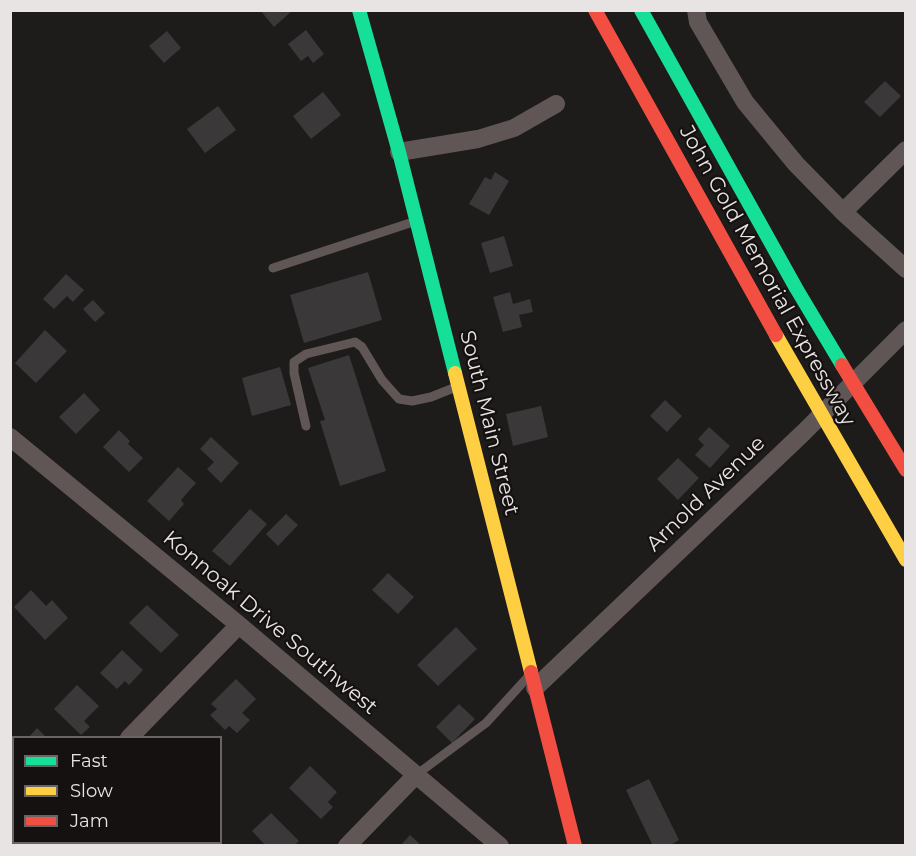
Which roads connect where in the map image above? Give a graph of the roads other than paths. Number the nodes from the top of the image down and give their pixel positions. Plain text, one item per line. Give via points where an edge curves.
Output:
1 (359, 10) edge
2 (595, 10) edge
3 (642, 10) edge
4 (696, 10) edge
5 (556, 104) dead end
6 (906, 150) edge
7 (399, 152) junction
8 (843, 212) junction
9 (415, 221) junction
10 (273, 268) dead end
11 (906, 269) edge
12 (906, 330) edge
13 (458, 387) junction
14 (306, 426) dead end
15 (10, 437) edge
16 (906, 470) edge
17 (906, 561) edge
18 (239, 625) junction
19 (533, 681) junction
20 (131, 736) edge
21 (416, 775) junction
22 (347, 846) edge
23 (500, 846) edge
24 (575, 846) edge

1 - 7 main road, South Main Street
2 - 17 main road, John Gold Memorial Expressway via 762,312
3 - 16 main road, John Gold Memorial Expressway via 796,288
4 - 8 street via 698,22 745,102 796,164
5 - 7 street via 514,128 478,139
6 - 8 street
7 - 9 main road, South Main Street
8 - 11 street
9 - 10 lane
9 - 13 main road, South Main Street
12 - 19 street, Arnold Avenue via 803,433
13 - 14 lane via 412,401 399,399 355,342 306,354 294,362
13 - 19 main road, South Main Street
15 - 18 street, Konnoak Drive Southwest
18 - 20 street
18 - 21 street, Konnoak Drive Southwest
19 - 21 lane via 486,723
19 - 24 main road, South Main Street
21 - 22 street
21 - 23 street, Konnoak Drive Southwest

